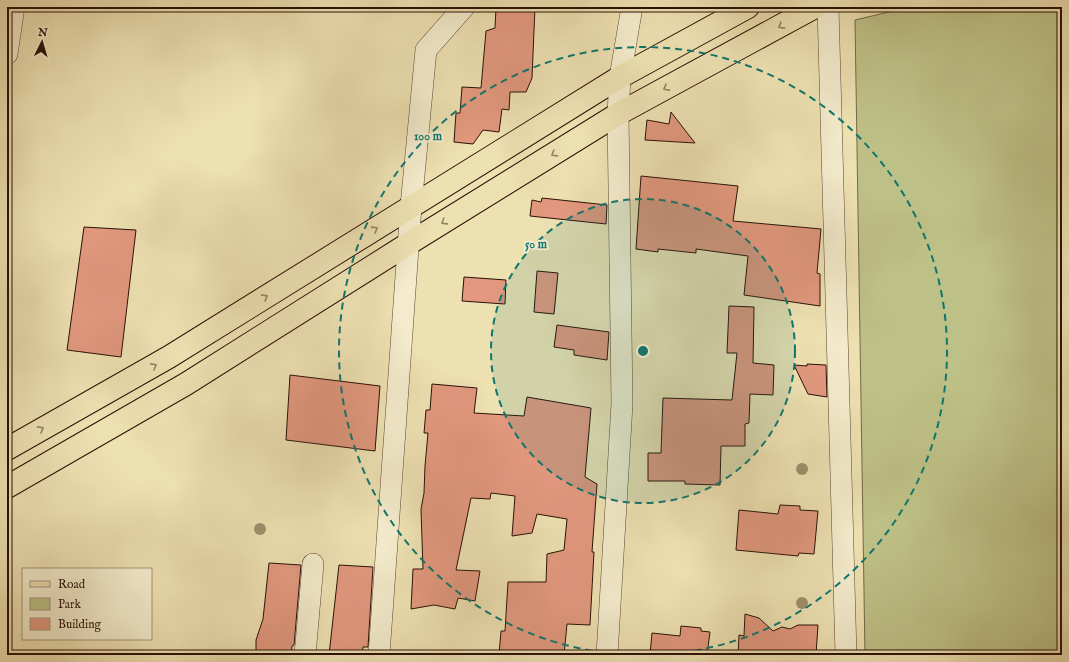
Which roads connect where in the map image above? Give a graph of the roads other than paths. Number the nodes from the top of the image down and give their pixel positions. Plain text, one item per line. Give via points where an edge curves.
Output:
1 (14, 7) edge
2 (464, 7) edge
3 (632, 7) edge
4 (748, 7) edge
5 (815, 7) edge
6 (828, 7) edge
7 (7, 54) edge
8 (620, 78) junction
9 (618, 114) junction
10 (411, 206) junction
11 (408, 244) junction
12 (7, 449) edge
13 (7, 487) edge
14 (313, 564) dead end
15 (304, 655) edge
16 (379, 655) edge
17 (607, 655) edge
18 (846, 655) edge

1 - 7 street
2 - 10 street via 426,50
3 - 8 street
4 - 8 main road
5 -> 9 main road
6 - 18 street
8 - 9 street
8 - 10 main road
9 -> 11 main road
9 - 17 street via 622,404
10 - 11 street
12 -> 10 main road via 169,357
11 - 13 main road via 186,384
11 - 16 street
14 - 15 street

